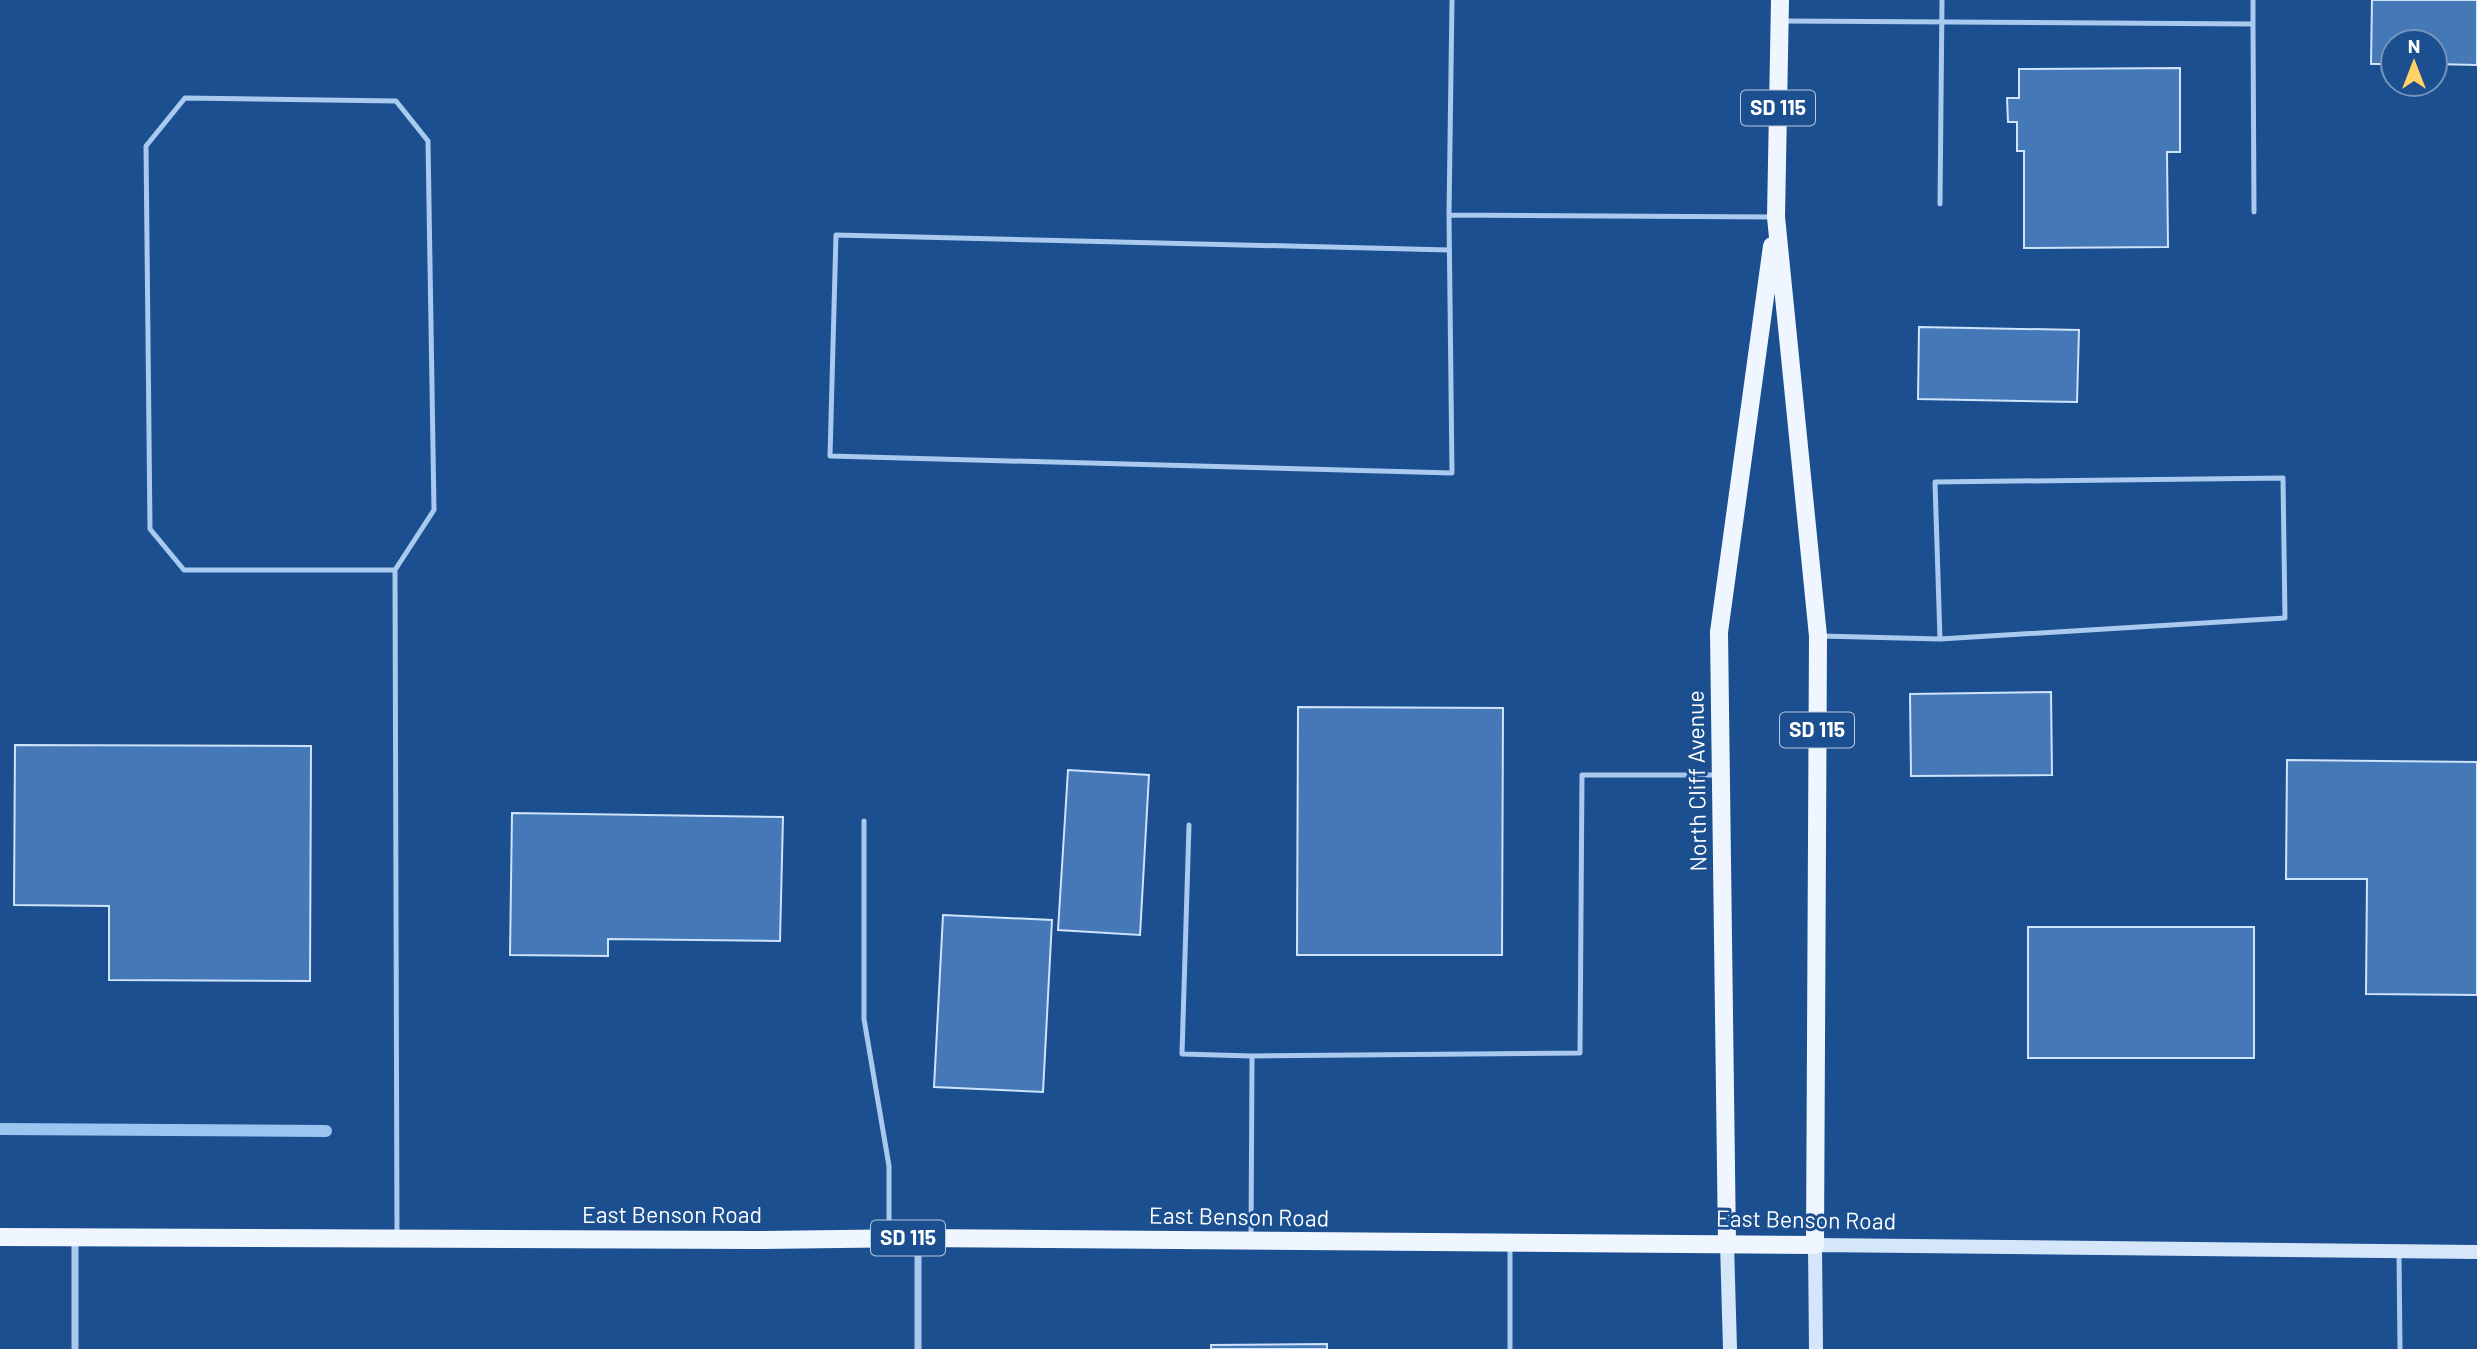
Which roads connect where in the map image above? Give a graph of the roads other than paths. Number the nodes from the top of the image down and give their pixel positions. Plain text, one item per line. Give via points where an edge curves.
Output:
1 (1452, 0) edge
2 (1780, 0) edge
3 (1942, 0) edge
4 (2253, 0) edge
5 (1780, 21) junction
6 (1942, 22) junction
7 (2253, 24) junction
8 (1940, 204) dead end
9 (2254, 212) dead end
10 (1449, 215) junction
11 (1776, 217) junction
12 (1449, 250) junction
13 (395, 570) junction
14 (1818, 636) junction
15 (1940, 639) junction
16 (1721, 775) junction
17 (864, 821) dead end
18 (1189, 825) dead end
19 (1252, 1056) junction
20 (0, 1237) edge
21 (75, 1237) junction
22 (918, 1238) junction
23 (397, 1239) junction
24 (889, 1239) junction
25 (1251, 1242) junction
26 (1510, 1244) junction
27 (1727, 1244) junction
28 (1815, 1245) junction
29 (2399, 1251) junction
30 (2477, 1252) edge
31 (75, 1349) edge
32 (918, 1349) edge
33 (1510, 1349) edge
34 (1730, 1349) edge
35 (1816, 1349) edge
36 (2400, 1349) edge

1 - 10 lane
2 - 5 main road, North Cliff Avenue / SD 115
3 - 6 lane
4 - 7 lane
5 - 6 lane
5 - 11 main road, North Cliff Avenue / SD 115
6 - 7 lane
6 - 8 lane
7 - 9 lane
10 - 11 lane
10 - 12 lane
11 - 14 main road, North Cliff Avenue / SD 115
11 - 16 main road, North Cliff Avenue / SD 115 via 1719,632
12 - 12 lane via 1452,473 830,456 836,235
13 - 13 lane via 434,510 428,142 396,101 185,98 146,146 150,529 184,570
13 - 23 lane
14 - 15 lane
14 - 28 main road, North Cliff Avenue / SD 115
15 - 15 lane via 2285,618 2283,478 1936,482
16 - 19 lane via 1582,775 1580,1053
16 - 27 main road, North Cliff Avenue / SD 115
17 - 24 lane via 864,1019 889,1166
18 - 19 lane via 1182,1054
19 - 25 lane
20 - 21 main road, East Benson Road / SD 115
21 - 23 main road, East Benson Road / SD 115
21 - 31 street
22 - 24 main road, East Benson Road / SD 115
22 - 25 main road, East Benson Road / SD 115
22 - 32 street
23 - 24 main road, East Benson Road / SD 115
25 - 26 main road, East Benson Road / SD 115
26 - 27 main road, East Benson Road / SD 115
26 - 33 lane
27 - 28 main road, East Benson Road / SD 115
27 - 34 main road, North Cliff Avenue
28 - 29 main road, East Benson Road
28 - 35 main road, North Cliff Avenue
29 - 30 main road, East Benson Road
29 - 36 lane

